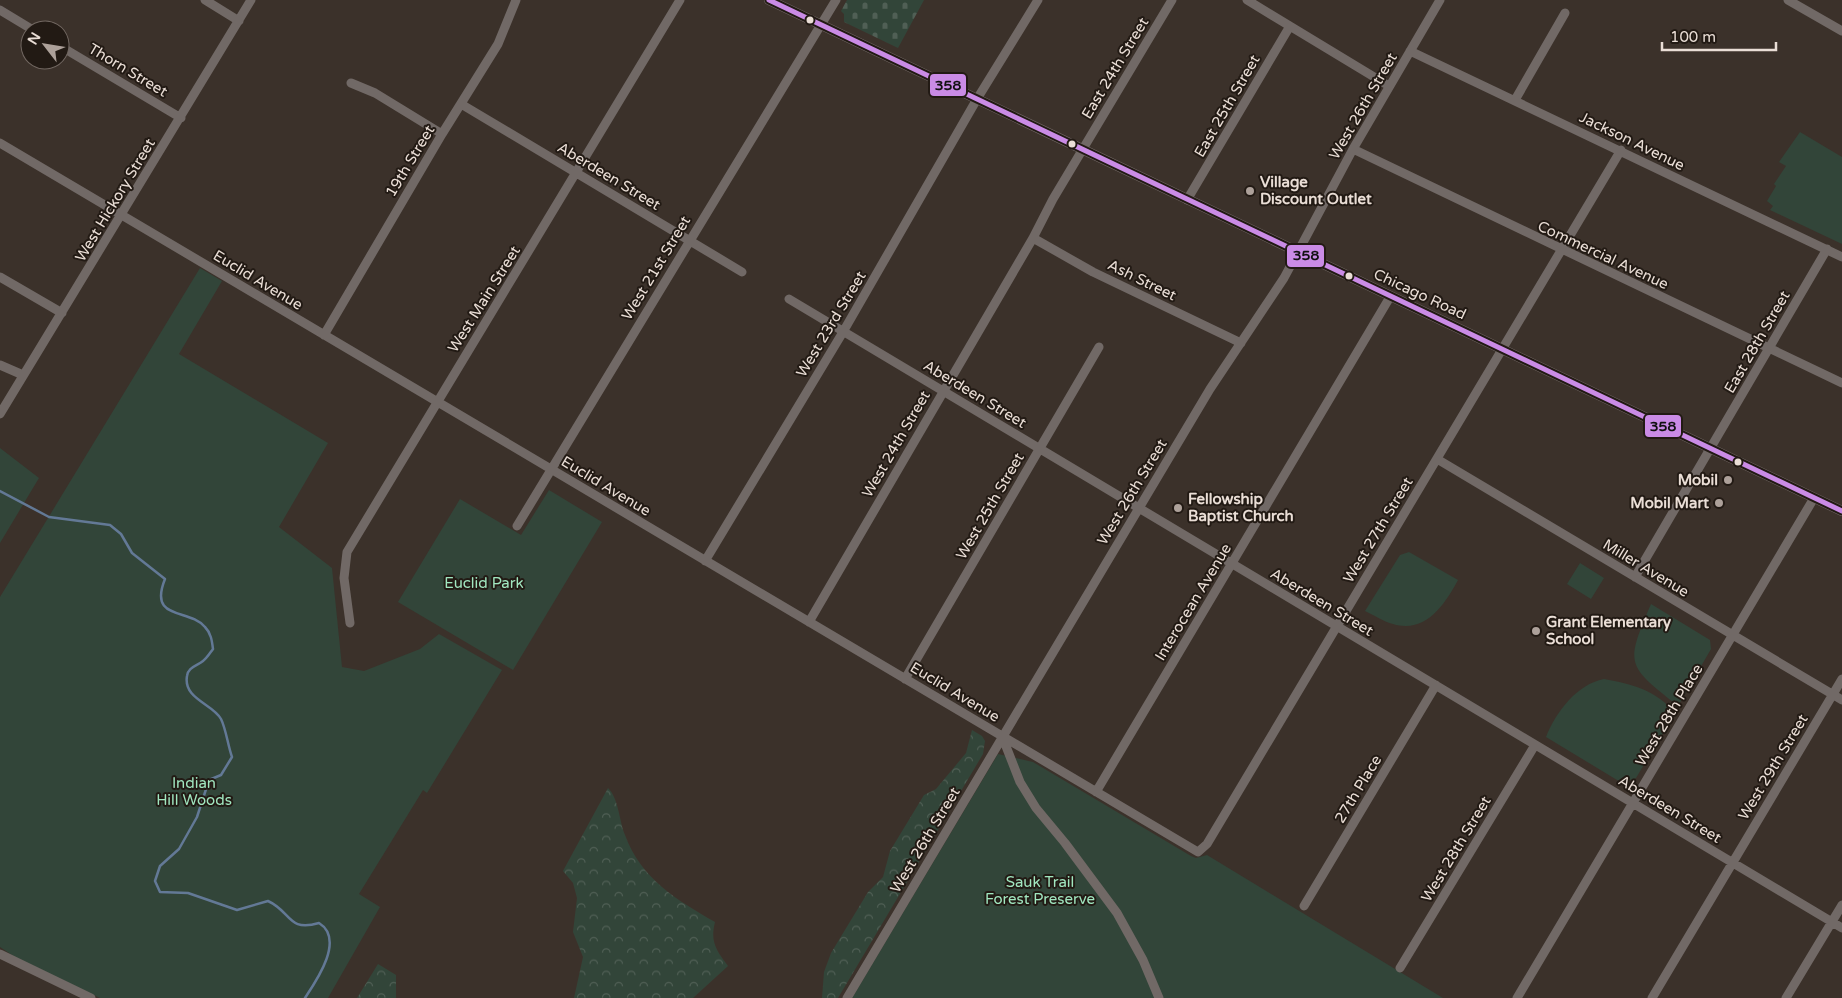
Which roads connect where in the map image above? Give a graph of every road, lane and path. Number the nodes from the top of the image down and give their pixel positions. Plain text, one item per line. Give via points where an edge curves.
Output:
1 (205, 0) edge
2 (251, 0) edge
3 (516, 0) edge
4 (680, 0) edge
5 (769, 0) edge
6 (836, 0) edge
7 (1038, 0) edge
8 (1172, 0) edge
9 (1247, 0) edge
10 (1440, 0) edge
11 (1788, 0) edge
12 (0, 10) edge
13 (1565, 13) dead end
14 (239, 21) junction
15 (20, 22) edge
16 (821, 25) junction
17 (1290, 26) junction
18 (1842, 31) edge
19 (1410, 51) junction
20 (70, 52) edge
21 (351, 83) dead end
22 (1389, 86) junction
23 (977, 100) junction
24 (1515, 100) junction
25 (461, 104) junction
26 (181, 118) junction
27 (442, 134) junction
28 (0, 143) edge
29 (1352, 149) junction
30 (1083, 150) junction
31 (1621, 150) junction
32 (577, 174) junction
33 (1187, 200) junction
34 (122, 215) junction
35 (1033, 238) junction
36 (689, 240) junction
37 (1827, 249) junction
38 (1561, 250) junction
39 (1298, 252) junction
40 (1842, 256) edge
41 (742, 272) dead end
42 (0, 277) edge
43 (1390, 297) junction
44 (789, 299) dead end
45 (62, 313) junction
46 (844, 332) junction
47 (324, 335) junction
48 (1241, 343) junction
49 (1099, 347) dead end
50 (1769, 348) junction
51 (1503, 349) junction
52 (0, 366) edge
53 (23, 374) junction
54 (1842, 383) edge
55 (942, 391) junction
56 (437, 402) junction
57 (0, 414) edge
58 (1711, 448) junction
59 (1039, 449) junction
60 (1437, 459) junction
61 (552, 470) junction
62 (1814, 498) junction
63 (1139, 508) junction
64 (1842, 511) edge
65 (517, 526) dead end
66 (705, 561) junction
67 (1231, 564) junction
68 (1635, 577) junction
69 (350, 622) dead end
70 (808, 622) junction
71 (1337, 626) junction
72 (1733, 635) junction
73 (904, 678) junction
74 (1842, 679) edge
75 (1436, 686) junction
76 (1833, 694) junction
77 (1842, 700) edge
78 (1002, 736) junction
79 (1535, 745) junction
80 (1096, 792) junction
81 (1633, 803) junction
82 (1198, 852) joint
83 (1732, 863) junction
84 (1842, 905) edge
85 (1304, 906) dead end
86 (1832, 922) junction
87 (1842, 928) edge
88 (0, 954) edge
89 (1400, 968) dead end
90 (91, 998) edge
91 (847, 998) edge
92 (1159, 998) edge
93 (1517, 998) edge
94 (1652, 998) edge
95 (1786, 998) edge

1 - 14 street
2 - 14 street, West Hickory Street
3 - 25 street, 19th Street via 498,44
4 - 32 street, West Main Street
5 - 16 main road, Chicago Road
6 - 16 street, West 21st Street
7 - 23 street, West 23rd Street
8 - 30 street, East 24th Street
9 - 17 street
10 - 19 street, West 26th Street
11 - 18 street
12 - 15 street
13 - 24 street
14 - 26 street, West Hickory Street
16 - 23 main road, Chicago Road
16 - 36 street, West 21st Street
17 - 22 street
17 - 33 street, East 25th Street
19 - 22 street, West 26th Street
19 - 24 street, Jackson Avenue
20 - 26 street, Thorn Street
21 - 27 street via 375,93
22 - 29 street, West 26th Street
23 - 30 main road, Chicago Road
23 - 46 street, West 23rd Street
24 - 31 street, Jackson Avenue
25 - 27 street, 19th Street
25 - 32 street, Aberdeen Street
26 - 34 street, West Hickory Street
27 - 47 street, 19th Street
28 - 34 street, Euclid Avenue
29 - 38 street, Commercial Avenue
29 - 39 street, West 26th Street
30 - 33 main road, Chicago Road
30 - 35 street, West 24th Street
31 - 37 street, Jackson Avenue
31 - 38 street, West 27th Street
32 - 36 street, Aberdeen Street
32 - 56 street, West Main Street
33 - 39 main road, Chicago Road
34 - 45 street, West Hickory Street
34 - 47 street, Euclid Avenue
35 - 48 street, Ash Street via 1093,272
35 - 55 street, West 24th Street
36 - 41 street, Aberdeen Street
36 - 61 street, West 21st Street
37 - 40 street, Jackson Avenue
37 - 50 street, East 28th Street
38 - 50 street, Commercial Avenue
38 - 51 street, West 27th Street
39 - 43 main road, Chicago Road
39 - 48 street, West 26th Street via 1271,301
42 - 45 street
43 - 51 main road, Chicago Road
43 - 67 street, Interocean Avenue
44 - 46 street, Aberdeen Street
45 - 53 street, West Hickory Street
46 - 55 street, Aberdeen Street
46 - 66 street, West 23rd Street
47 - 56 street, Euclid Avenue
48 - 63 street, West 26th Street
49 - 59 street, West 25th Street
50 - 54 street, Commercial Avenue
50 - 58 street, East 28th Street
51 - 58 main road, Chicago Road
51 - 60 street, West 27th Street
52 - 53 street
53 - 57 street, West Hickory Street
55 - 59 street, Aberdeen Street
55 - 70 street, West 24th Street
56 - 61 street, Euclid Avenue
56 - 69 street, West Main Street via 347,552 344,578
58 - 62 main road, Chicago Road
58 - 68 street
59 - 63 street, Aberdeen Street
59 - 73 street, West 25th Street
60 - 68 street, Miller Avenue
60 - 71 street, West 27th Street
61 - 65 street, West 21st Street
61 - 66 street, Euclid Avenue
62 - 64 main road, Chicago Road
62 - 72 street, West 28th Place
63 - 67 street, Aberdeen Street
63 - 78 street, West 26th Street
66 - 70 street, Euclid Avenue
67 - 71 street, Aberdeen Street
67 - 80 street, Interocean Avenue
68 - 72 street, Miller Avenue
70 - 73 street, Euclid Avenue
71 - 75 street, Aberdeen Street
71 - 82 street, West 27th Street via 1207,844
72 - 76 street, Miller Avenue
72 - 81 street, West 28th Place
73 - 78 street, Euclid Avenue
74 - 76 street, West 29th Street
75 - 79 street, Aberdeen Street
75 - 85 street, 27th Place
76 - 77 street, Miller Avenue
76 - 83 street, West 29th Street
78 - 80 street, Euclid Avenue
78 - 91 street, West 26th Street
78 - 92 street via 1020,782 1036,808 1117,913
79 - 81 street, Aberdeen Street
79 - 89 street, West 28th Street
80 - 82 street, Euclid Avenue
81 - 83 street, Aberdeen Street
81 - 93 street, West 28th Place
83 - 86 street, Aberdeen Street
83 - 94 street, West 29th Street
84 - 86 street
86 - 87 street, Aberdeen Street
86 - 95 street
88 - 90 street

